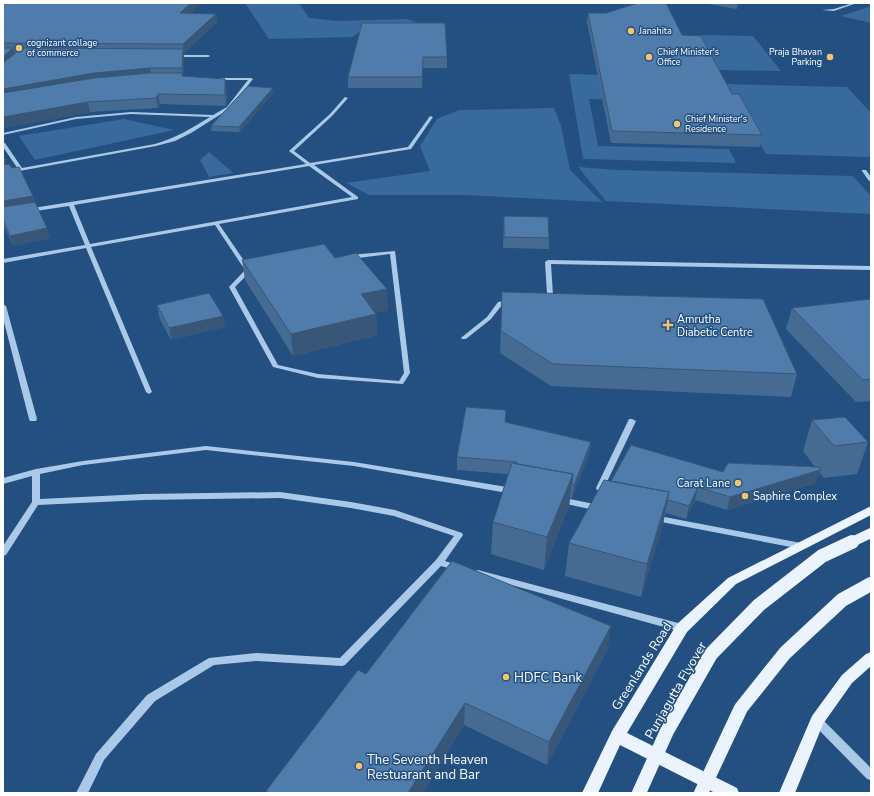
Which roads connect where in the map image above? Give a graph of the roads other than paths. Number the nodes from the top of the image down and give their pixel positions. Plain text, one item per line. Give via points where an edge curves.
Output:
1 (856, 3) edge
2 (824, 10) dead end
3 (170, 56) edge
4 (208, 56) dead end
5 (211, 79) edge
6 (346, 98) dead end
7 (212, 116) junction
8 (431, 117) dead end
9 (3, 134) edge
10 (3, 144) edge
11 (309, 165) junction
12 (21, 170) junction
13 (864, 171) dead end
14 (3, 173) edge
15 (871, 180) edge
16 (71, 204) junction
17 (26, 211) edge
18 (216, 223) junction
19 (88, 245) junction
20 (339, 259) edge
21 (3, 261) edge
22 (871, 268) edge
23 (255, 270) edge
24 (248, 271) junction
25 (536, 297) edge
26 (514, 301) edge
27 (3, 306) edge
28 (464, 338) dead end
29 (149, 392) dead end
30 (34, 419) dead end
31 (632, 421) dead end
32 (36, 472) junction
33 (3, 481) edge
34 (519, 492) edge
35 (555, 499) edge
36 (36, 502) junction
37 (592, 506) junction
38 (607, 509) edge
39 (871, 510) edge
40 (646, 516) edge
41 (871, 533) edge
42 (800, 546) junction
43 (3, 553) edge
44 (439, 562) junction
45 (871, 584) edge
46 (682, 628) junction
47 (871, 658) edge
48 (817, 721) junction
49 (617, 736) junction
50 (871, 775) edge
51 (82, 793) edge
52 (590, 793) edge
53 (639, 793) edge
54 (701, 793) edge
55 (731, 793) edge
56 (787, 793) edge

1 - 2 street via 834,10
3 - 4 street
5 - 7 street via 251,79 228,108
6 - 11 street via 291,151
7 - 9 street via 131,113 76,118
7 - 12 street via 189,132 156,145
8 - 11 street via 410,148
10 - 12 street
11 - 16 street
11 - 18 street via 356,198
12 - 14 street
13 - 15 street
16 - 17 street
16 - 19 street
18 - 19 street
18 - 24 street
19 - 21 street
19 - 29 street
20 - 24 street via 393,252 408,373 401,383 318,376 275,366 232,287
22 - 25 street via 548,262 550,295
23 - 24 street
26 - 28 street via 500,304 489,318
27 - 30 street
31 - 37 street
32 - 33 street
32 - 34 street via 83,463 206,448 354,464
32 - 36 street
35 - 37 street
36 - 43 street
36 - 44 street via 280,495 351,504 395,513 459,535
37 - 38 street
39 - 42 main road, Greenlands Road
40 - 42 street
41 - 53 main road, Punjagutta Flyover, bridge via 822,556 759,605 711,654 667,731
42 - 46 main road, Greenlands Road via 732,581
44 - 46 street
44 - 51 street via 342,662 257,657 212,661 151,698 100,757
45 - 54 main road, bridge via 842,600 785,653 741,708
46 - 49 main road, Greenlands Road
47 - 48 main road via 847,679
48 - 50 street
48 - 56 main road
49 - 52 main road, Greenlands Road
49 - 55 main road

